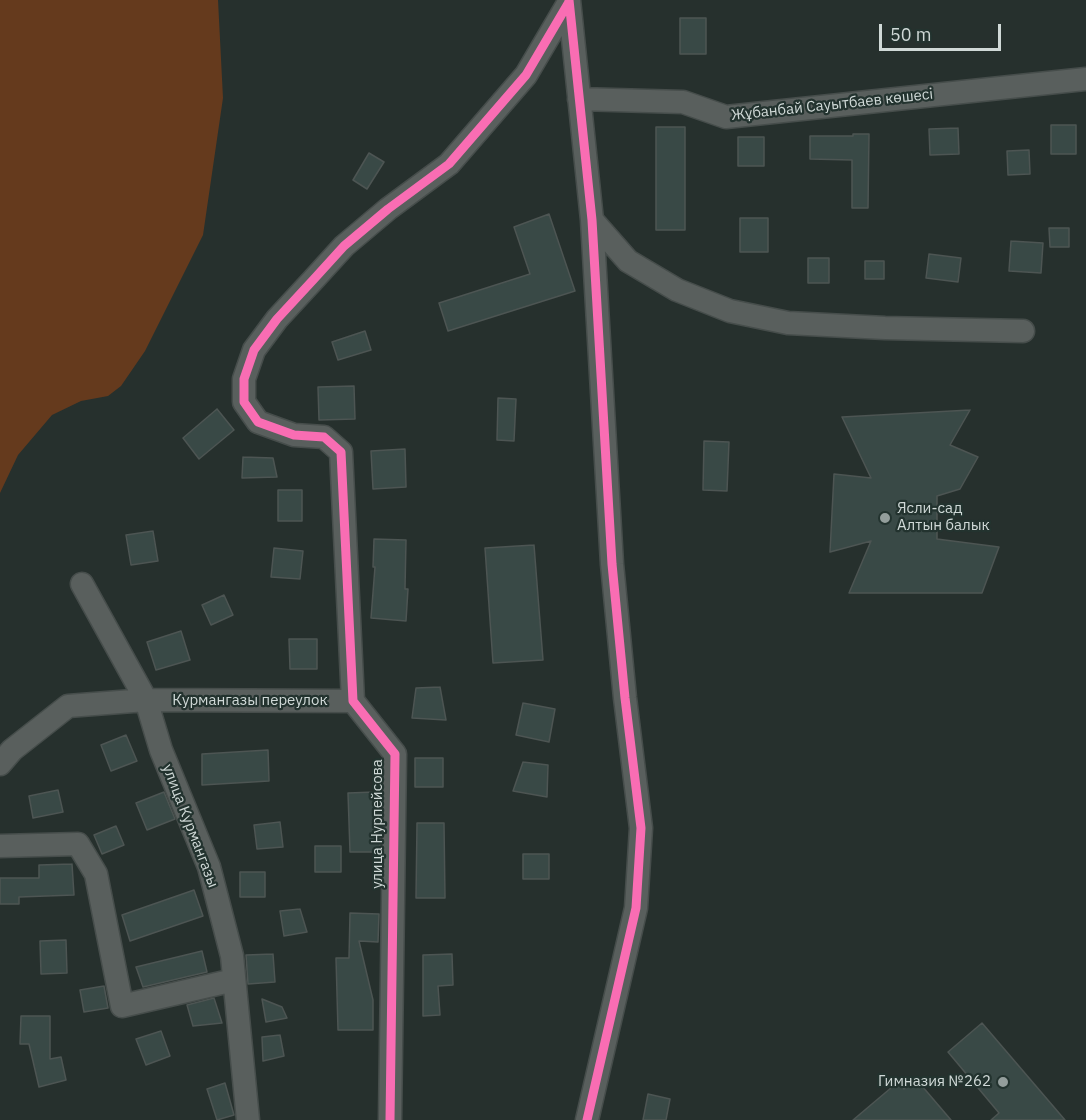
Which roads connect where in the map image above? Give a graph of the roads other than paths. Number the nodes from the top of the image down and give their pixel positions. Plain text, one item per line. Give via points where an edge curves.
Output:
1 (569, 1) edge
2 (1086, 79) edge
3 (579, 99) junction
4 (592, 220) junction
5 (1023, 331) dead end
6 (82, 584) dead end
7 (146, 700) junction
8 (354, 701) junction
9 (0, 764) edge
10 (0, 846) edge
11 (234, 980) junction
12 (248, 1120) edge
13 (390, 1120) edge
14 (587, 1120) edge

1 - 3 street
1 - 8 street via 526,75 448,164 344,246 254,350 244,379 244,402 258,422 294,435 324,437 341,452
2 - 3 street, Жұбанбай Сауытбаев көшесі via 726,117 683,102
3 - 4 street
4 - 5 street via 628,261 677,290 730,311 788,323
4 - 14 street via 612,564 641,828 636,908
6 - 7 street, улица Курмангазы
7 - 8 street, Курмангазы переулок
7 - 9 street, Курмангазы переулок via 68,706
7 - 11 street, улица Курмангазы via 161,750 209,867 232,956
8 - 13 street, улица Нурпейсова via 395,754
10 - 11 street via 78,844 96,874 122,1006
11 - 12 street, улица Курмангазы

